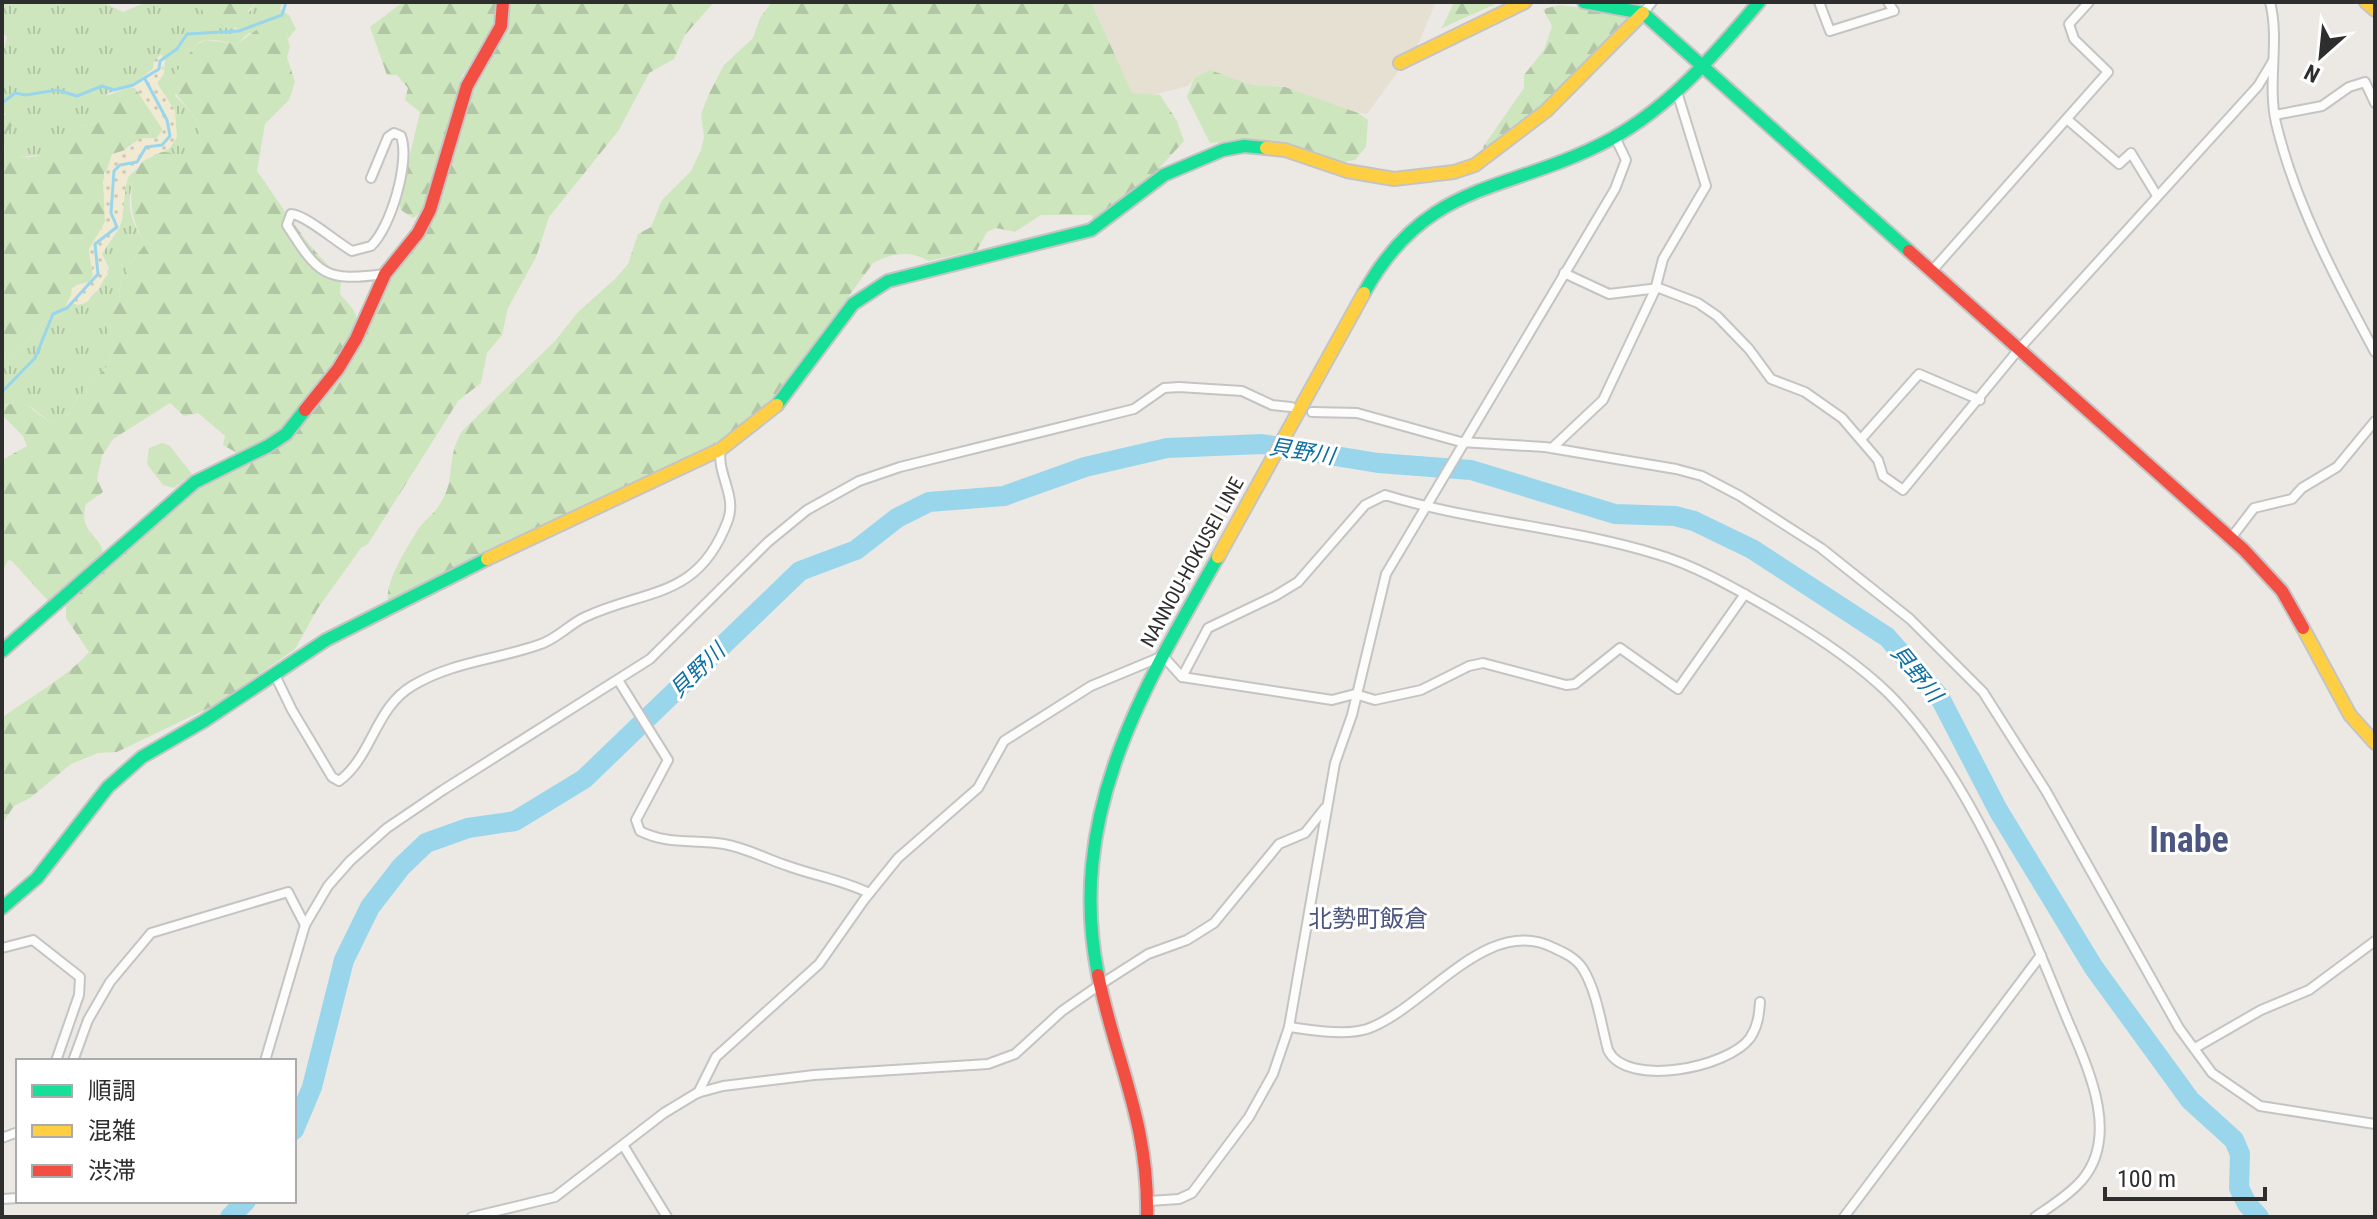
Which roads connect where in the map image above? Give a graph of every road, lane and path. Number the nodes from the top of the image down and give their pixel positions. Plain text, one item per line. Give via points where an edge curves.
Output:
1 (503, 2) edge
2 (1525, 2) edge
3 (1584, 2) edge
4 (1652, 2) edge
5 (1759, 2) edge
6 (1819, 2) edge
7 (1888, 2) edge
8 (2089, 2) edge
9 (2270, 2) edge
10 (2366, 2) edge
11 (2375, 10) edge
12 (1643, 13) junction
13 (2273, 61) junction
14 (1400, 63) dead end
15 (1705, 66) junction
16 (1677, 92) junction
17 (2375, 103) edge
18 (2275, 115) junction
19 (2068, 120) junction
20 (1615, 137) junction
21 (371, 178) dead end
22 (2156, 194) junction
23 (1931, 272) junction
24 (1564, 273) junction
25 (385, 274) junction
26 (1655, 290) junction
27 (2019, 349) junction
28 (2375, 352) edge
29 (1980, 400) junction
30 (1312, 412) dead end
31 (1292, 413) junction
32 (2375, 421) edge
33 (1862, 438) junction
34 (1461, 442) junction
35 (1552, 448) junction
36 (721, 449) junction
37 (1423, 507) junction
38 (2231, 538) junction
39 (1745, 594) junction
40 (2, 651) edge
41 (1163, 656) junction
42 (274, 673) junction
43 (1182, 677) junction
44 (619, 682) junction
45 (1355, 694) junction
46 (2375, 743) edge
47 (1326, 806) junction
48 (869, 893) junction
49 (2, 908) edge
50 (305, 925) junction
51 (2375, 941) edge
52 (2, 948) edge
53 (2041, 955) junction
54 (1098, 986) junction
55 (1760, 1002) dead end
56 (1289, 1027) junction
57 (2195, 1048) junction
58 (57, 1059) edge
59 (74, 1059) edge
60 (266, 1059) edge
61 (698, 1093) junction
62 (2375, 1124) edge
63 (623, 1145) junction
64 (1149, 1201) junction
65 (472, 1217) edge
66 (667, 1217) edge
67 (1147, 1217) edge
68 (1844, 1217) edge
69 (2035, 1217) edge

1 - 25 street via 501,26 467,86 430,210
2 - 14 street
3 - 12 street
4 - 12 street
5 - 15 street, NANNOU-HOKUSEI LINE
6 - 7 street via 1830,31 1894,11
8 - 19 street via 2069,24 2074,39 2108,72
9 - 13 street
10 - 11 street
12 - 15 street
12 - 36 street via 1546,111 1475,165 1394,179 1347,171 1285,150 1244,146 1164,175 1091,230 888,281 853,304 771,413
13 - 18 street
13 - 22 street via 2258,86
15 - 16 street, NANNOU-HOKUSEI LINE
15 - 23 street
16 - 20 street, NANNOU-HOKUSEI LINE
16 - 26 street via 1706,186 1663,259
17 - 18 street via 2365,82 2322,106
18 - 28 street via 2308,215
19 - 22 street via 2119,164 2131,153
19 - 23 street
20 - 24 street via 1625,166
20 - 31 street, NANNOU-HOKUSEI LINE via 1552,167 1459,196 1414,224 1381,262
21 - 25 street via 388,137 401,136 397,194 371,246 352,251 299,215 291,214 287,225 311,264 326,272 346,279
22 - 27 street
23 - 27 street
24 - 26 street via 1609,294
24 - 34 street
25 - 40 street via 338,369 286,434 195,482
26 - 33 street via 1698,303 1717,316 1771,379 1826,405
26 - 35 street via 1603,400
27 - 29 street
27 - 38 street
29 - 33 street via 1919,374
29 - 33 street via 1903,490 1883,476
30 - 34 street via 1357,413
31 - 41 street, NANNOU-HOKUSEI LINE
31 - 44 street via 1225,387 1164,388 1134,409 957,451 859,481 807,510 768,542 650,659
32 - 38 street via 2337,467 2292,499 2254,508
34 - 35 street
34 - 37 street
35 - 57 street via 1676,469 1740,496 1862,578 1961,667 2006,724
36 - 42 street via 468,568 326,640
36 - 42 street via 718,462 729,517 714,548 689,575 668,591 587,616 548,642 438,672 410,687 389,706 351,771 339,781
37 - 39 street via 1658,554
37 - 43 street via 1385,495 1374,498 1298,582 1208,628
37 - 45 street via 1386,574
38 - 46 street via 2282,591 2350,715
39 - 45 street via 1678,689 1620,648 1575,684 1483,663 1421,690 1375,700
39 - 53 street via 1865,672 1918,726 1950,772
41 - 43 street
41 - 48 street via 1091,686 1004,741 978,788 898,858
41 - 54 street, NANNOU-HOKUSEI LINE via 1128,721 1098,808 1089,905
42 - 49 street via 124,770 37,878
43 - 45 street via 1332,700
44 - 48 street via 668,760 636,820 640,831 657,840 744,848
44 - 50 street via 387,828 328,886
45 - 47 street
47 - 54 street via 1305,833 1279,844 1214,923 1148,954
47 - 56 street
48 - 61 street via 819,964 716,1057
50 - 59 street via 288,892 151,933 110,982
50 - 60 street
51 - 57 street via 2309,990
52 - 58 street via 33,940 80,977
53 - 68 street
53 - 69 street via 2089,1076 2100,1139 2083,1179
54 - 61 street via 1015,1054 988,1064 814,1075
54 - 64 street, NANNOU-HOKUSEI LINE via 1146,1149
55 - 56 street via 1759,1020 1749,1039 1732,1054 1708,1065 1628,1068 1613,1061 1583,969 1574,957 1525,940 1488,950 1365,1030
56 - 64 street via 1273,1074 1207,1178 1179,1199
57 - 62 street via 2227,1087 2260,1106
61 - 63 street
63 - 65 street via 555,1197
63 - 66 street
64 - 67 street, NANNOU-HOKUSEI LINE

